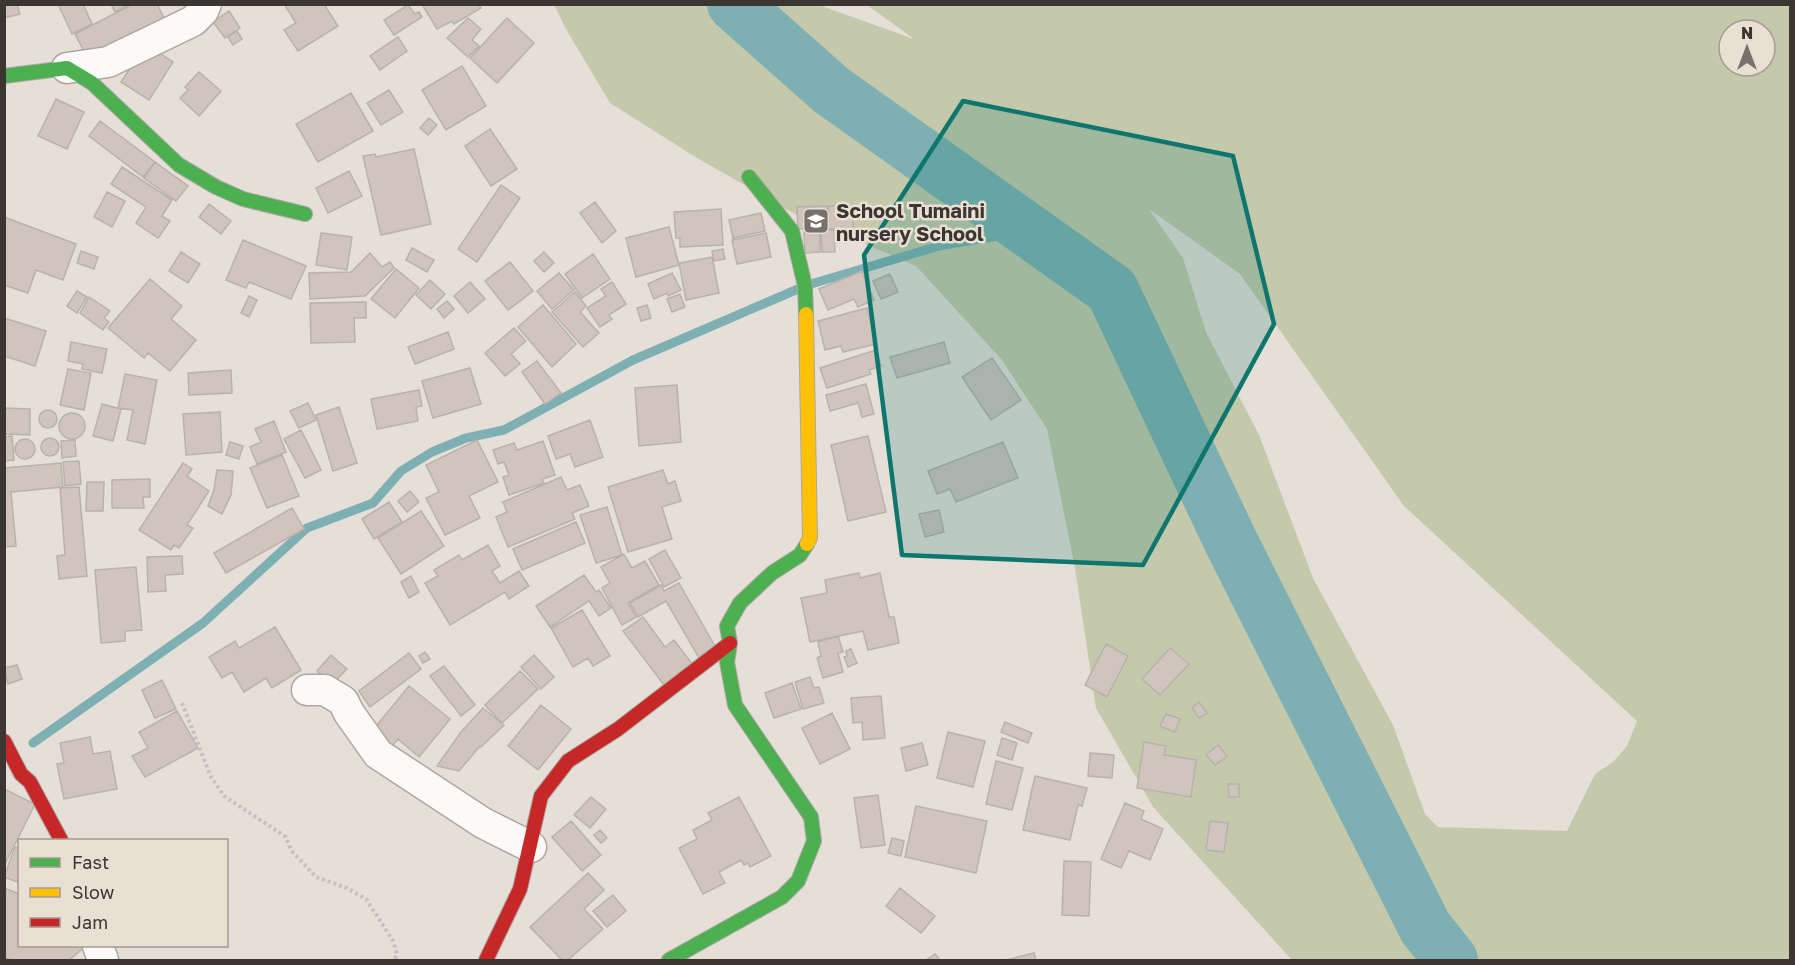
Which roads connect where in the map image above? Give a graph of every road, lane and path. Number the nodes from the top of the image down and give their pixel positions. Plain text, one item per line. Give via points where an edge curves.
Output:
1 (206, 4) edge
2 (67, 68) junction
3 (4, 76) edge
4 (749, 177) dead end
5 (305, 214) dead end
6 (730, 643) junction
7 (307, 690) dead end
8 (182, 703) dead end
9 (7, 755) edge
10 (60, 839) edge
11 (531, 848) junction
12 (394, 960) edge
13 (486, 960) edge
14 (669, 960) edge

1 - 2 street via 193,21 108,62
2 - 3 street
2 - 5 street via 114,102 179,165 243,199
4 - 6 street via 792,231 805,286 810,538 800,555 772,573 740,603 727,626
6 - 11 street via 618,729 568,762 541,796
6 - 14 street via 727,662 735,705 811,817 814,841 798,881 782,897
7 - 11 street via 325,690 343,701 378,754 483,823
8 - 12 path via 211,777 224,796 286,837 291,850 316,877 366,899 393,941 397,954
9 - 10 street via 30,782
11 - 13 street via 520,889

